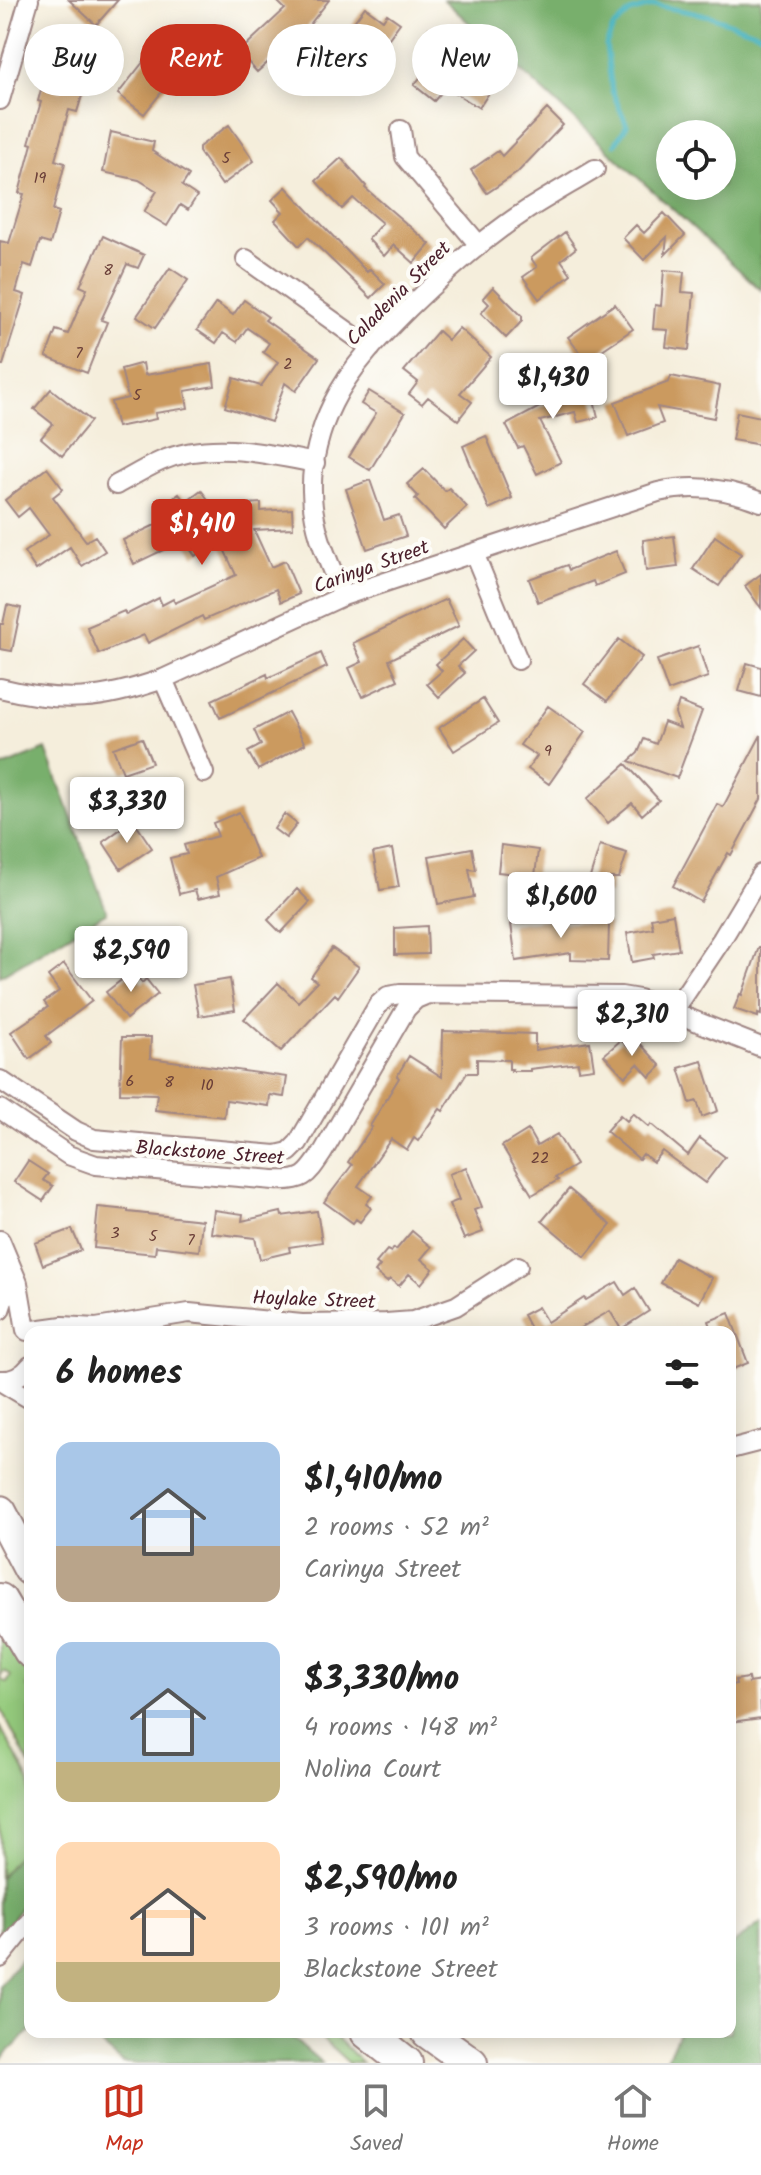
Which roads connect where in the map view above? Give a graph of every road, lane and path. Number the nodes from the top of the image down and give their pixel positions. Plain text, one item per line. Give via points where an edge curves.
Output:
1 (29, 0) edge
2 (0, 100) edge
3 (401, 130) dead end
4 (595, 169) dead end
5 (479, 245) junction
6 (246, 259) dead end
7 (371, 348) junction
8 (315, 463) junction
9 (116, 485) dead end
10 (761, 502) edge
11 (474, 553) junction
12 (343, 596) junction
13 (518, 660) dead end
14 (163, 679) junction
15 (0, 688) edge
16 (204, 773) dead end
17 (761, 874) edge
18 (428, 994) junction
19 (673, 1012) junction
20 (761, 1047) edge
21 (0, 1080) edge
22 (0, 1109) edge
23 (2, 1246) edge
24 (518, 1266) dead end
25 (0, 1310) edge
26 (0, 1321) edge
27 (27, 1326) edge
28 (113, 1326) edge
29 (289, 1326) edge
30 (336, 1326) edge
31 (24, 1329) edge
32 (24, 1371) edge
33 (0, 1381) edge
34 (24, 1395) edge
35 (761, 1439) edge
36 (736, 1446) edge
37 (0, 1512) edge
38 (24, 1558) edge
39 (0, 1600) edge
40 (24, 1641) edge
41 (24, 1928) edge
42 (0, 1958) edge
43 (375, 2038) edge
44 (436, 2038) edge
45 (406, 2063) edge
46 (471, 2063) edge

1 - 2 street
3 - 5 street via 405,157
4 - 5 street, Caladenia Street
5 - 7 street, Caladenia Street
6 - 7 street
7 - 8 street, Caladenia Street via 333,402
8 - 9 street via 217,449 161,461
8 - 12 street, Caladenia Street via 314,513
10 - 11 street, Carinya Street via 714,488 674,489
11 - 12 street, Carinya Street
11 - 13 street
12 - 14 street, Carinya Street
14 - 15 street, Carinya Street via 81,698
14 - 16 street
17 - 19 street
18 - 19 street, Blackstone Street via 621,996
18 - 21 street, Blackstone Street via 381,1001 298,1143 280,1155 94,1139
18 - 22 street, Blackstone Street via 406,1009 323,1152 297,1180 96,1165 68,1155
19 - 20 street, Blackstone Street
23 - 25 street via 6,1292
23 - 27 street via 18,1283
24 - 30 street, Hoylake Street via 468,1300 425,1318
26 - 31 street
28 - 29 street, Hoylake Street via 189,1313
32 - 33 street
33 - 34 street
35 - 36 street
37 - 38 highway
39 - 40 highway
41 - 42 street
43 - 45 highway
44 - 46 highway

